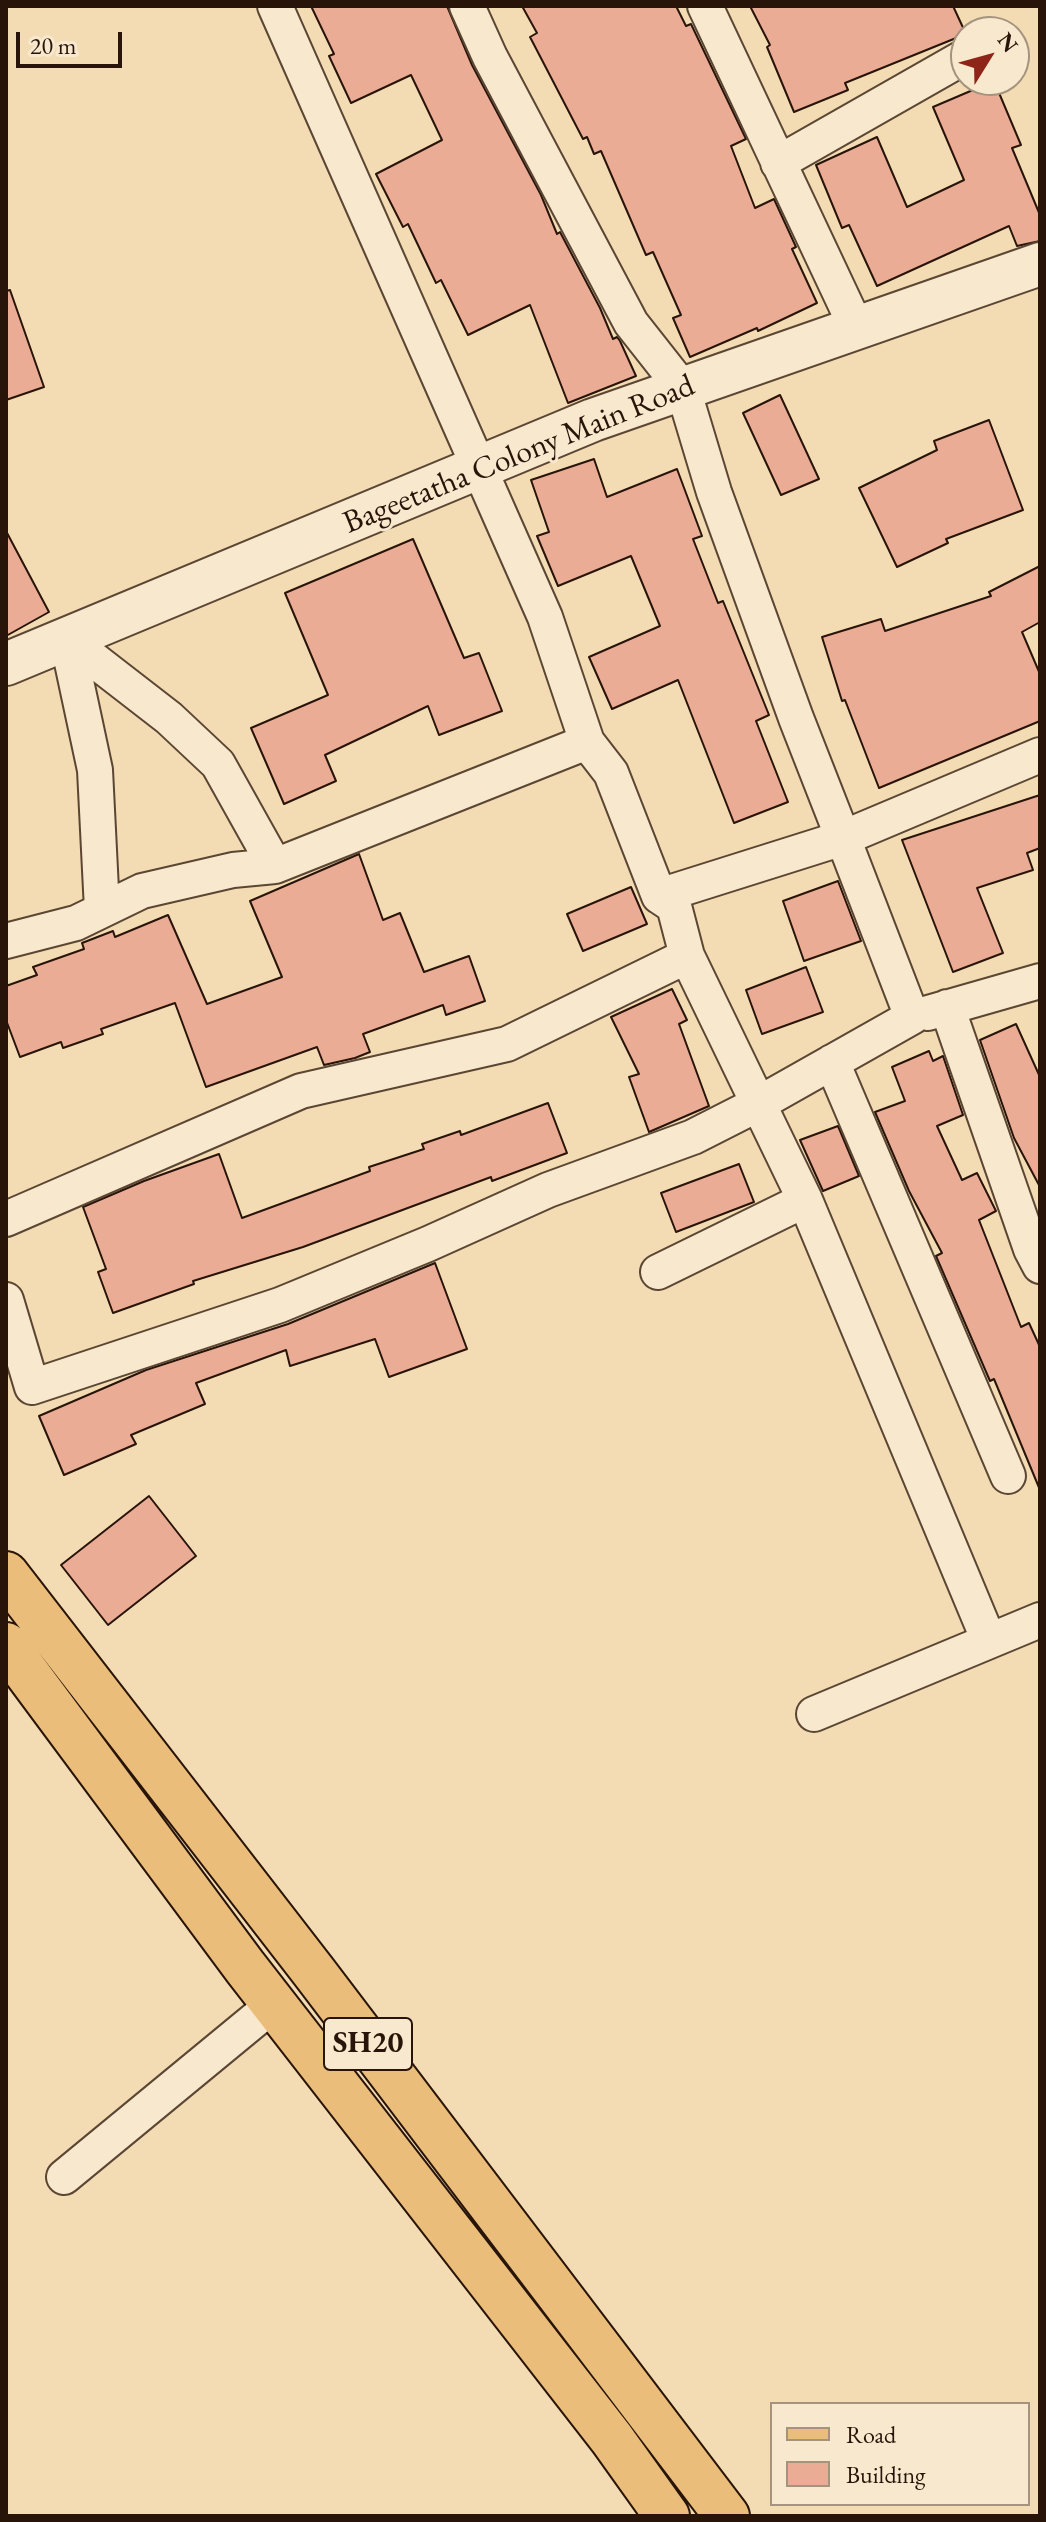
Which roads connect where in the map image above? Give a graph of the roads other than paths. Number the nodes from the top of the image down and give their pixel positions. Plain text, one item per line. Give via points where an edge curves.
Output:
1 (275, 6) edge
2 (467, 6) edge
3 (705, 6) edge
4 (950, 65) edge
5 (778, 163) junction
6 (1040, 264) edge
7 (857, 329) junction
8 (683, 389) junction
9 (480, 468) junction
10 (67, 639) junction
11 (6, 664) edge
12 (587, 742) junction
13 (1040, 755) edge
14 (843, 838) junction
15 (275, 866) junction
16 (659, 896) junction
17 (102, 910) junction
18 (6, 941) edge
19 (687, 956) junction
20 (1040, 981) edge
21 (947, 1007) junction
22 (912, 1017) junction
23 (832, 1062) junction
24 (758, 1104) junction
25 (805, 1200) junction
26 (6, 1219) edge
27 (1040, 1266) edge
28 (658, 1272) dead end
29 (6, 1300) edge
30 (1008, 1476) dead end
31 (6, 1574) edge
32 (1040, 1620) edge
33 (989, 1641) junction
34 (6, 1645) edge
35 (814, 1714) dead end
36 (274, 2004) junction
37 (64, 2177) dead end
38 (667, 2516) edge
39 (727, 2516) edge

1 - 9 street
2 - 8 street via 631,323
3 - 5 street
4 - 5 street
5 - 7 street
6 - 7 street, Bageetatha Colony Main Road
7 - 8 street, Bageetatha Colony Main Road
8 - 9 street, Bageetatha Colony Main Road
8 - 14 street via 714,492
9 - 10 street, Bageetatha Colony Main Road
9 - 12 street via 545,617
10 - 11 street, Bageetatha Colony Main Road
10 - 15 street via 169,718 218,764
10 - 17 street via 95,770
12 - 15 street
12 - 16 street via 611,773
13 - 14 street
14 - 16 street
14 - 22 street
15 - 17 street via 142,891
16 - 19 street via 674,906
17 - 18 street via 76,923
19 - 24 street
19 - 26 street via 507,1044 301,1091
20 - 21 street
21 - 22 street
21 - 27 street
22 - 23 street
23 - 24 street
23 - 30 street
24 - 25 street
24 - 29 street via 693,1137 548,1190 280,1305 32,1387
25 - 28 street
25 - 33 street
31 - 39 main road, SH20
32 - 33 street
33 - 35 street
34 - 36 main road, SH20
36 - 37 street
36 - 38 main road, SH20

